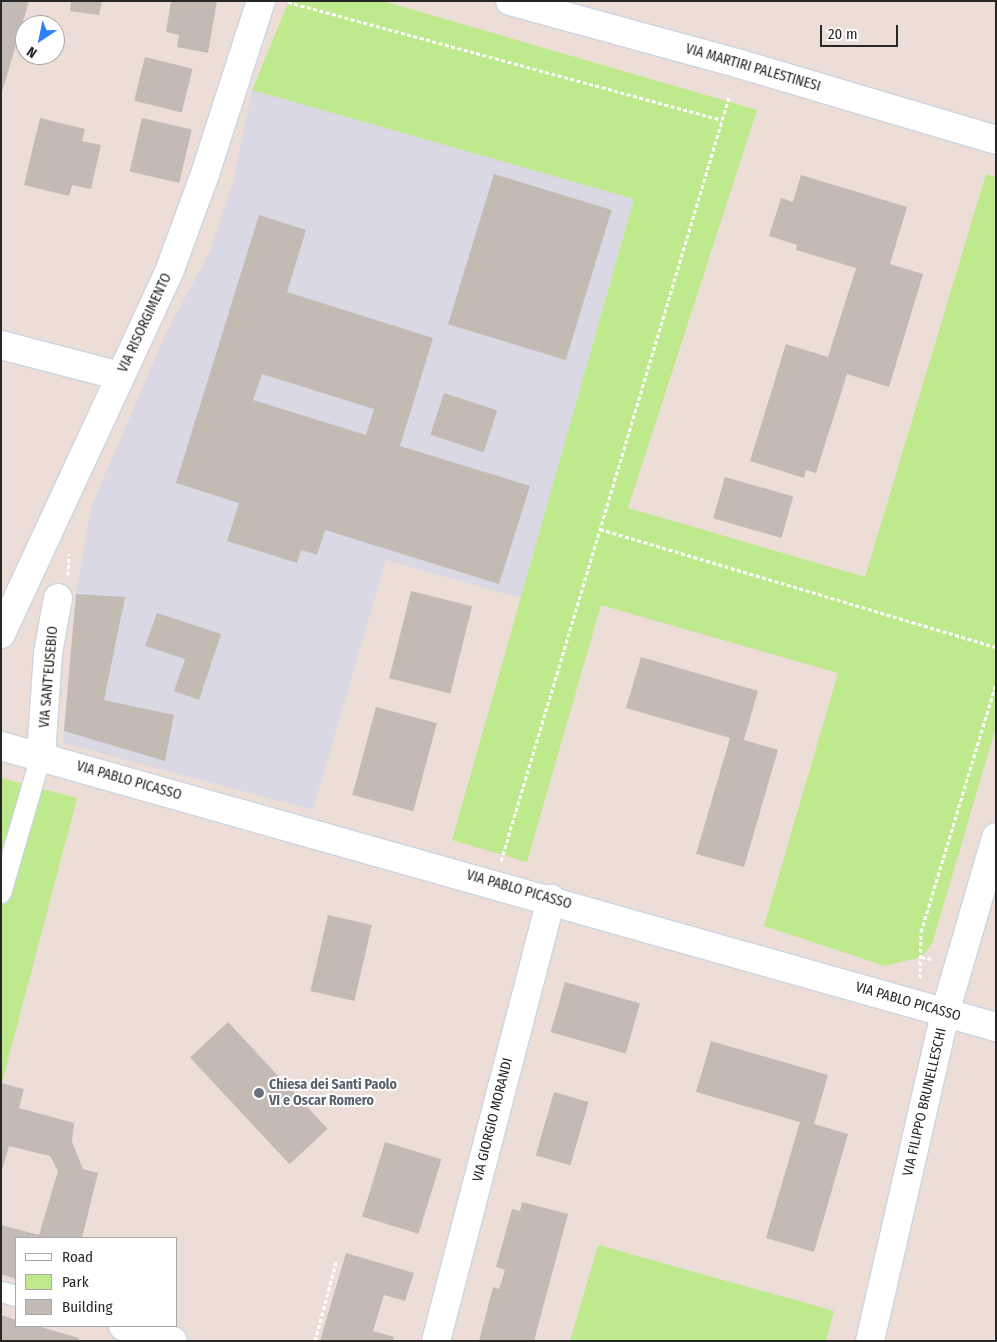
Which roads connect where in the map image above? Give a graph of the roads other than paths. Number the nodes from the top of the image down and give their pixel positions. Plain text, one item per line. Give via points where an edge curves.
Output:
1 (261, 1) edge
2 (510, 1) edge
3 (996, 140) edge
4 (1, 345) edge
5 (120, 376) junction
6 (58, 598) dead end
7 (8, 605) edge
8 (1, 634) edge
9 (1, 746) edge
10 (42, 756) junction
11 (996, 837) edge
12 (1, 893) edge
13 (551, 899) junction
14 (945, 1013) junction
15 (996, 1027) edge
16 (1, 1292) edge
17 (15, 1296) edge
18 (115, 1327) edge
19 (126, 1327) edge
20 (110, 1341) edge
21 (173, 1341) edge
22 (436, 1341) edge
23 (870, 1341) edge

1 - 5 street, VIA RISORGIMENTO via 192,213 169,272
2 - 3 street, VIA MARTIRI PALESTINESI via 749,66
4 - 5 street
5 - 7 street, VIA RISORGIMENTO
6 - 10 street, VIA SANT'EUSEBIO via 48,653
7 - 8 street, VIA RISORGIMENTO
9 - 10 street
10 - 12 street, VIA SANT'EUSEBIO
10 - 13 street, VIA PABLO PICASSO
11 - 14 street, VIA FILIPPO BRUNELLESCHI
13 - 14 street, VIA PABLO PICASSO
13 - 22 street, VIA GIORGIO MORANDI
14 - 15 street, VIA PABLO PICASSO
14 - 23 street, VIA FILIPPO BRUNELLESCHI
16 - 17 street
18 - 20 street
19 - 21 street

